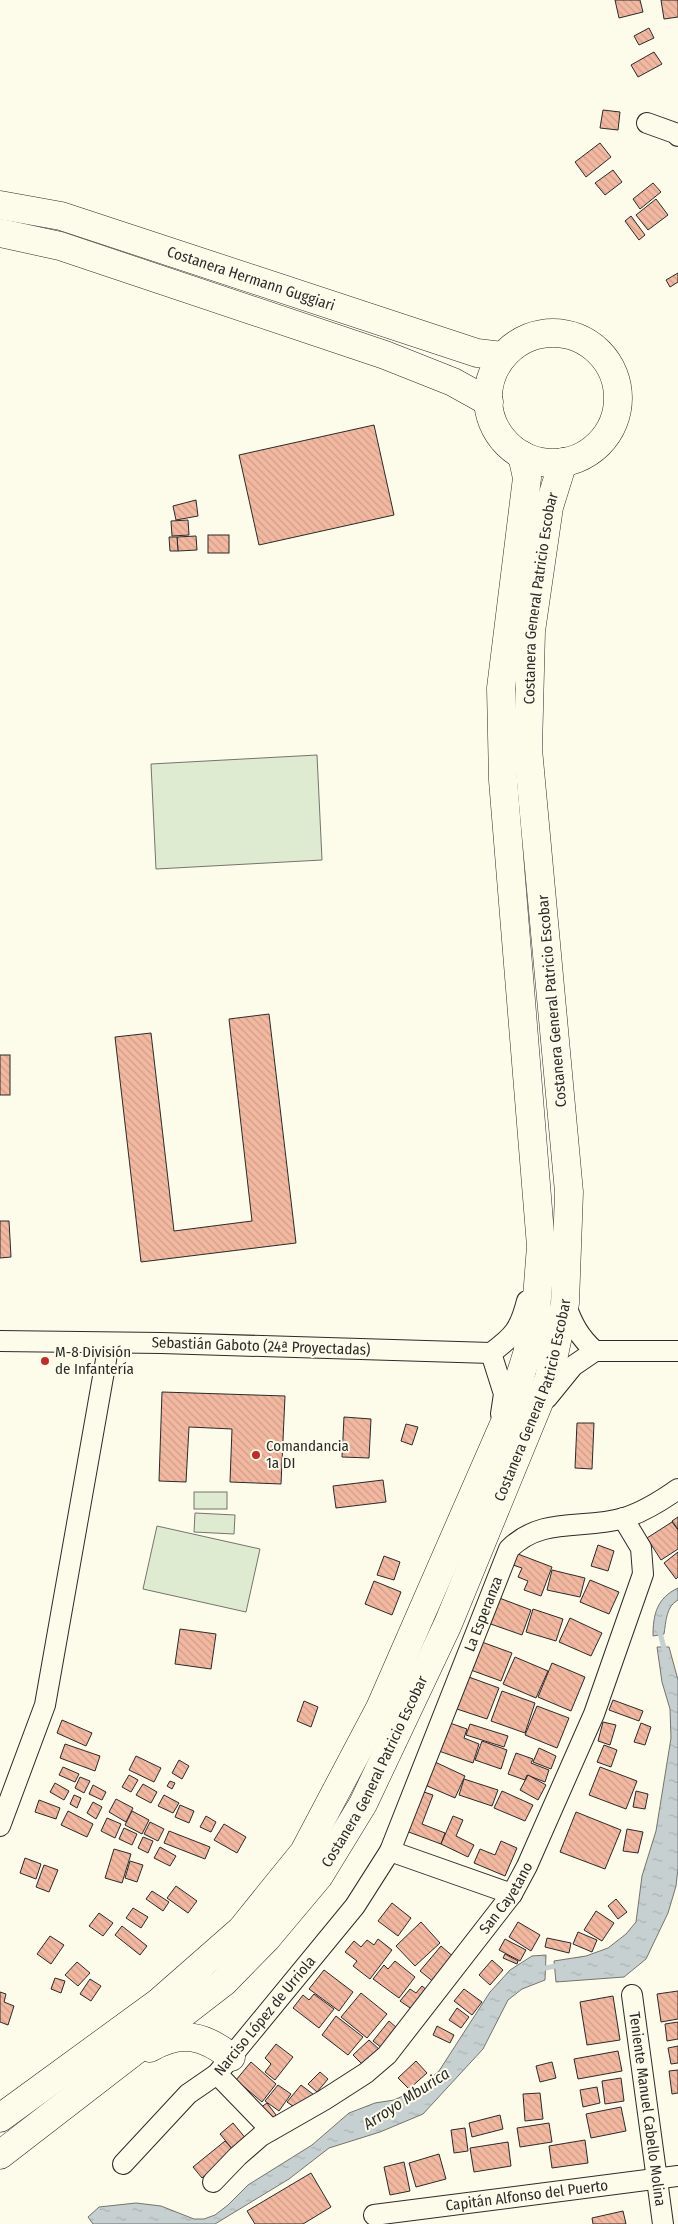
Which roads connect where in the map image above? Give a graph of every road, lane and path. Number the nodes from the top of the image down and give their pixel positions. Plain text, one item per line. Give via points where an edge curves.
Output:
1 (647, 123) dead end
2 (678, 136) edge
3 (0, 205) edge
4 (0, 233) edge
5 (502, 356) junction
6 (488, 402) junction
7 (522, 455) junction
8 (563, 462) junction
9 (541, 1246) junction
10 (565, 1303) junction
11 (0, 1341) edge
12 (109, 1344) junction
13 (595, 1351) junction
14 (678, 1351) edge
15 (491, 1353) junction
16 (534, 1417) junction
17 (496, 1442) junction
18 (678, 1489) edge
19 (623, 1518) junction
20 (0, 1826) edge
21 (390, 1851) junction
22 (512, 1894) junction
23 (632, 1995) dead end
24 (224, 2065) junction
25 (114, 2068) junction
26 (34, 2093) junction
27 (0, 2106) edge
28 (0, 2118) edge
29 (271, 2130) junction
30 (0, 2154) edge
31 (123, 2164) dead end
32 (678, 2176) edge
33 (657, 2178) junction
34 (213, 2182) dead end
35 (374, 2215) dead end
36 (663, 2224) edge

1 - 2 street
3 - 5 highway, Costanera Hermann Guggiari via 62,216 477,353
4 - 6 highway, Costanera Hermann Guggiari via 60,246 385,355 453,382
5 - 6 highway via 490,385
5 - 8 highway via 520,342 540,334 560,333 581,339 598,350 611,366 618,386 618,406 612,426 600,444 583,456
6 - 7 highway via 493,423 505,441
7 - 8 highway via 542,462
7 - 9 highway, Costanera General Patricio Escobar via 527,478 501,688 503,771
8 - 10 highway, Costanera General Patricio Escobar via 549,507 531,631 528,749 569,1192
9 - 15 street via 533,1267 521,1325 511,1338
9 - 17 highway, Costanera General Patricio Escobar via 536,1311 528,1354
10 - 13 street via 575,1329
10 - 16 highway, Costanera General Patricio Escobar via 550,1378
11 - 12 street, Sebastián Gaboto (24ª Proyectadas)
12 - 15 street, Sebastián Gaboto (24ª Proyectadas)
12 - 20 street via 45,1706
13 - 14 street
13 - 16 street via 573,1366
15 - 17 street via 504,1394
16 - 25 highway, Costanera General Patricio Escobar via 448,1624 363,1804 319,1876 267,1938 224,1982
17 - 26 highway, Costanera General Patricio Escobar via 380,1708 304,1852 241,1930 159,2002
18 - 19 street, La Esperanza via 653,1506
19 - 21 street, La Esperanza via 540,1528 521,1537 509,1549
19 - 22 street, San Cayetano via 641,1548 643,1574 594,1714
21 - 22 street
21 - 24 street, Narciso López de Urriola via 356,1906
22 - 29 street, San Cayetano via 387,2055 324,2100
23 - 33 street, Teniente Manuel Cabello Molina
24 - 25 highway via 217,2046 178,2035
24 - 29 street
24 - 31 street, Narciso López de Urriola via 188,2094
25 - 30 highway, Costanera General Patricio Escobar
26 - 27 street
26 - 28 highway, Costanera General Patricio Escobar
29 - 34 street, San Cayetano via 238,2156
32 - 33 street, Capitán Alfonso del Puerto
33 - 35 street, Capitán Alfonso del Puerto
33 - 36 street, Teniente Manuel Cabello Molina

